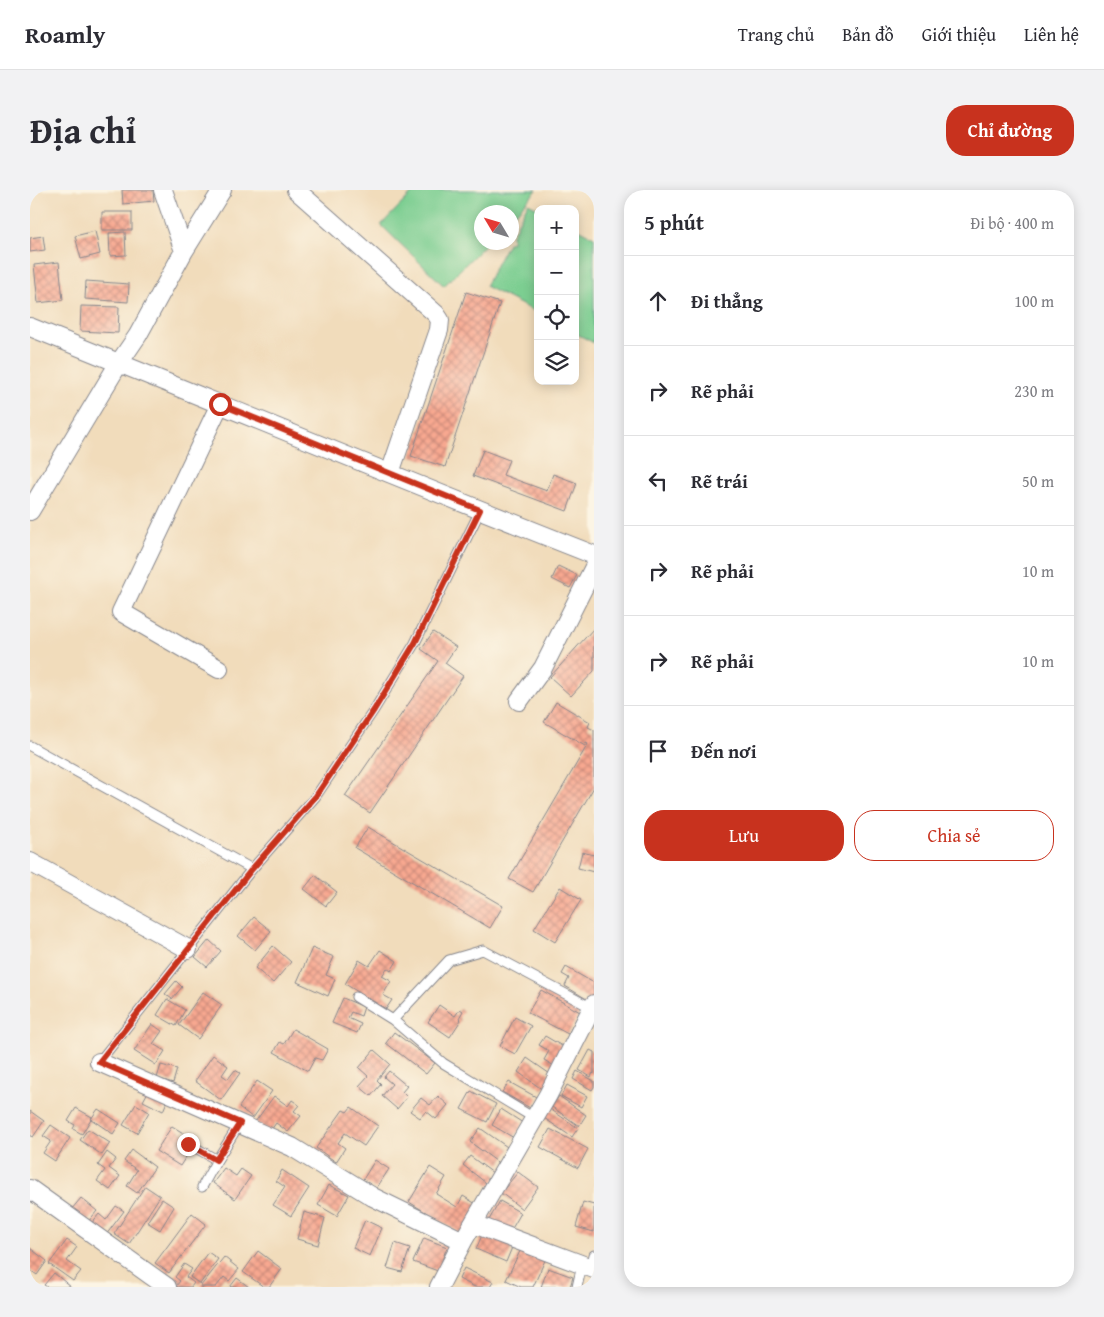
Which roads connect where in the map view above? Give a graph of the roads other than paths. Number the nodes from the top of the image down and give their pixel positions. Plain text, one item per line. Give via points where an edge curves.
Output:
1 (163, 190) edge
2 (222, 190) edge
3 (296, 190) edge
4 (184, 251) junction
5 (30, 328) edge
6 (119, 363) junction
7 (220, 404) junction
8 (390, 473) junction
9 (480, 510) junction
10 (30, 511) edge
11 (594, 556) edge
12 (594, 567) edge
13 (219, 669) dead end
14 (519, 701) dead end
15 (30, 746) edge
16 (30, 862) edge
17 (252, 869) junction
18 (188, 949) junction
19 (356, 997) dead end
20 (593, 1006) edge
21 (393, 1020) junction
22 (99, 1062) joint
23 (534, 1118) junction
24 (240, 1123) junction
25 (188, 1144) dead end
26 (216, 1160) junction
27 (202, 1187) dead end
28 (30, 1189) edge
29 (474, 1224) junction
30 (463, 1241) junction
31 (590, 1264) edge
32 (167, 1287) edge
33 (439, 1287) edge
34 (577, 1287) edge

1 - 4 street
2 - 4 street
3 - 8 street via 440,320
4 - 6 street
5 - 6 street
6 - 7 street
6 - 10 street
7 - 8 street
7 - 13 street via 121,612
8 - 9 street
9 - 11 street
9 - 17 lane via 415,643 374,710 316,796
12 - 14 street via 543,668
15 - 17 lane
16 - 18 street
17 - 18 lane
18 - 22 lane
19 - 21 lane
20 - 21 lane via 483,950 449,960
20 - 23 street
21 - 23 lane via 443,1063
22 - 24 street
23 - 29 street
24 - 26 lane
24 - 30 street via 292,1147 373,1197
25 - 26 lane
26 - 27 lane
28 - 32 street
29 - 30 street
29 - 31 street
30 - 33 street
31 - 34 lane

